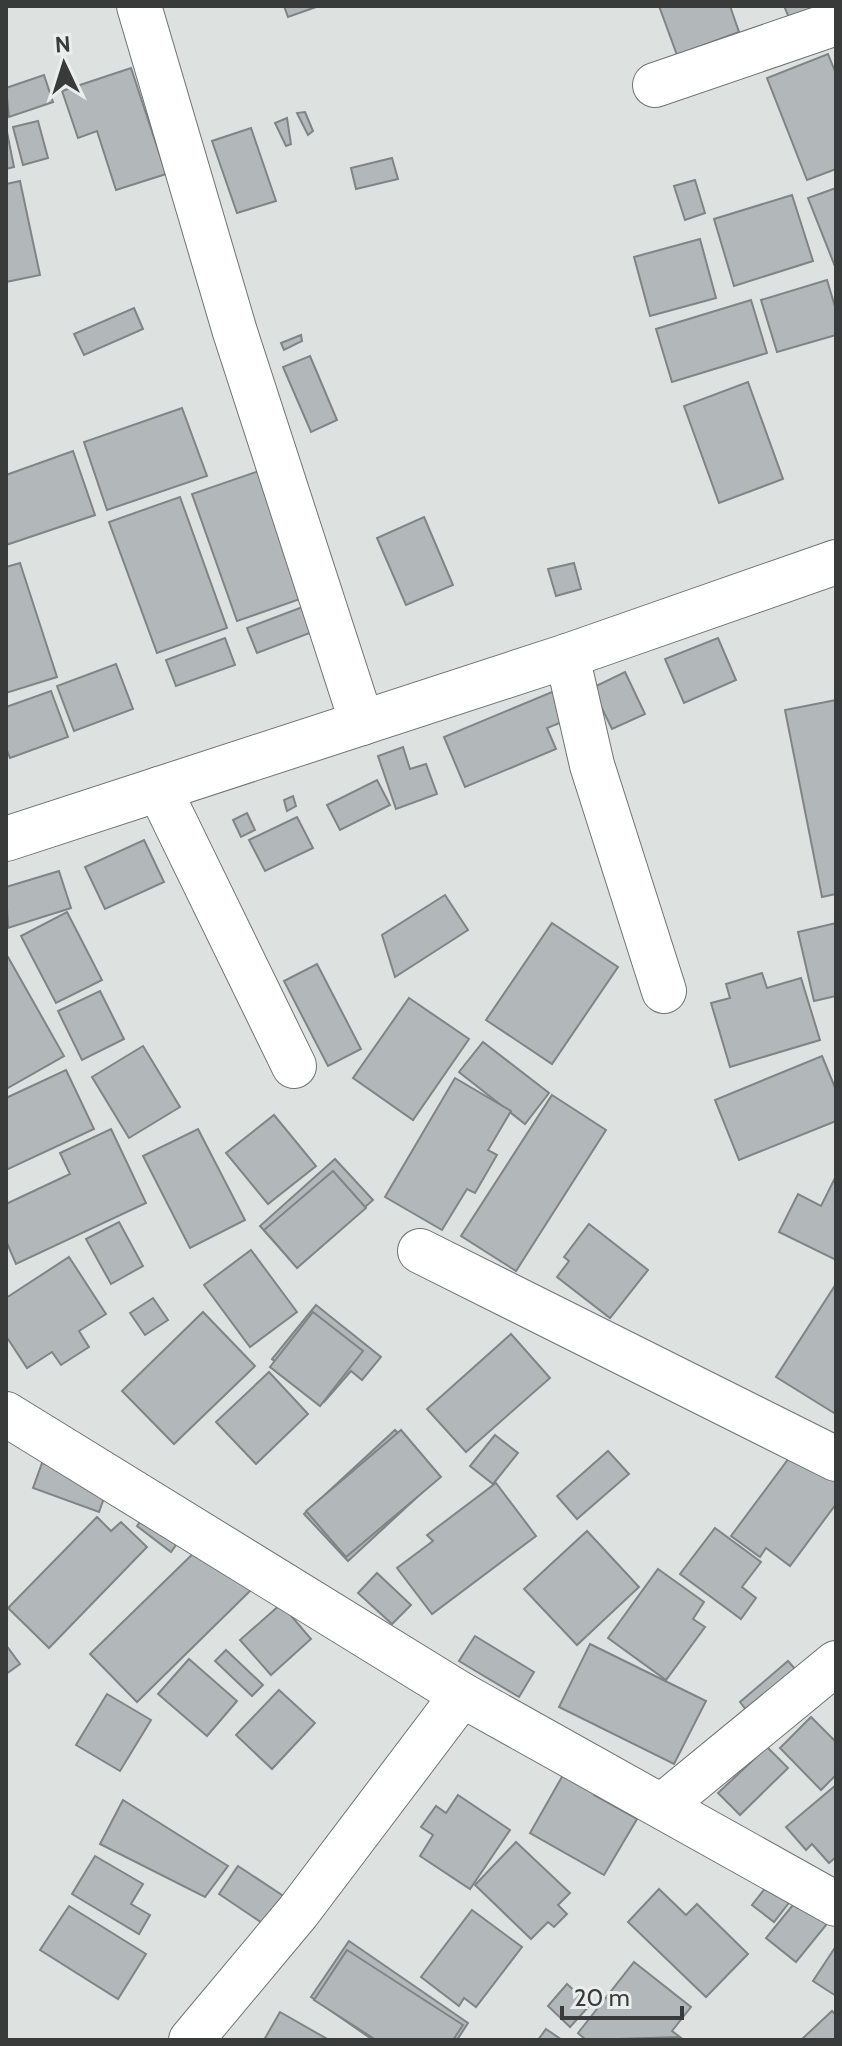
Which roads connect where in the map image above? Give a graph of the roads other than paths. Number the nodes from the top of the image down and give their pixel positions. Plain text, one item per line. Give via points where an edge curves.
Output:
1 (139, 6) edge
2 (836, 23) edge
3 (655, 85) dead end
4 (836, 562) edge
5 (567, 656) junction
6 (362, 723) junction
7 (159, 789) junction
8 (6, 839) edge
9 (664, 991) dead end
10 (294, 1066) dead end
11 (420, 1251) dead end
12 (6, 1414) edge
13 (833, 1453) edge
14 (836, 1663) edge
15 (462, 1695) junction
16 (663, 1805) junction
17 (836, 1904) edge
18 (191, 2040) edge

1 - 6 street via 235,332
2 - 3 street
4 - 5 street
5 - 6 street
5 - 9 street via 592,765
6 - 7 street
7 - 8 street
7 - 10 street
11 - 13 street
12 - 15 street
14 - 16 street
15 - 16 street
15 - 18 street via 298,1912
16 - 17 street

